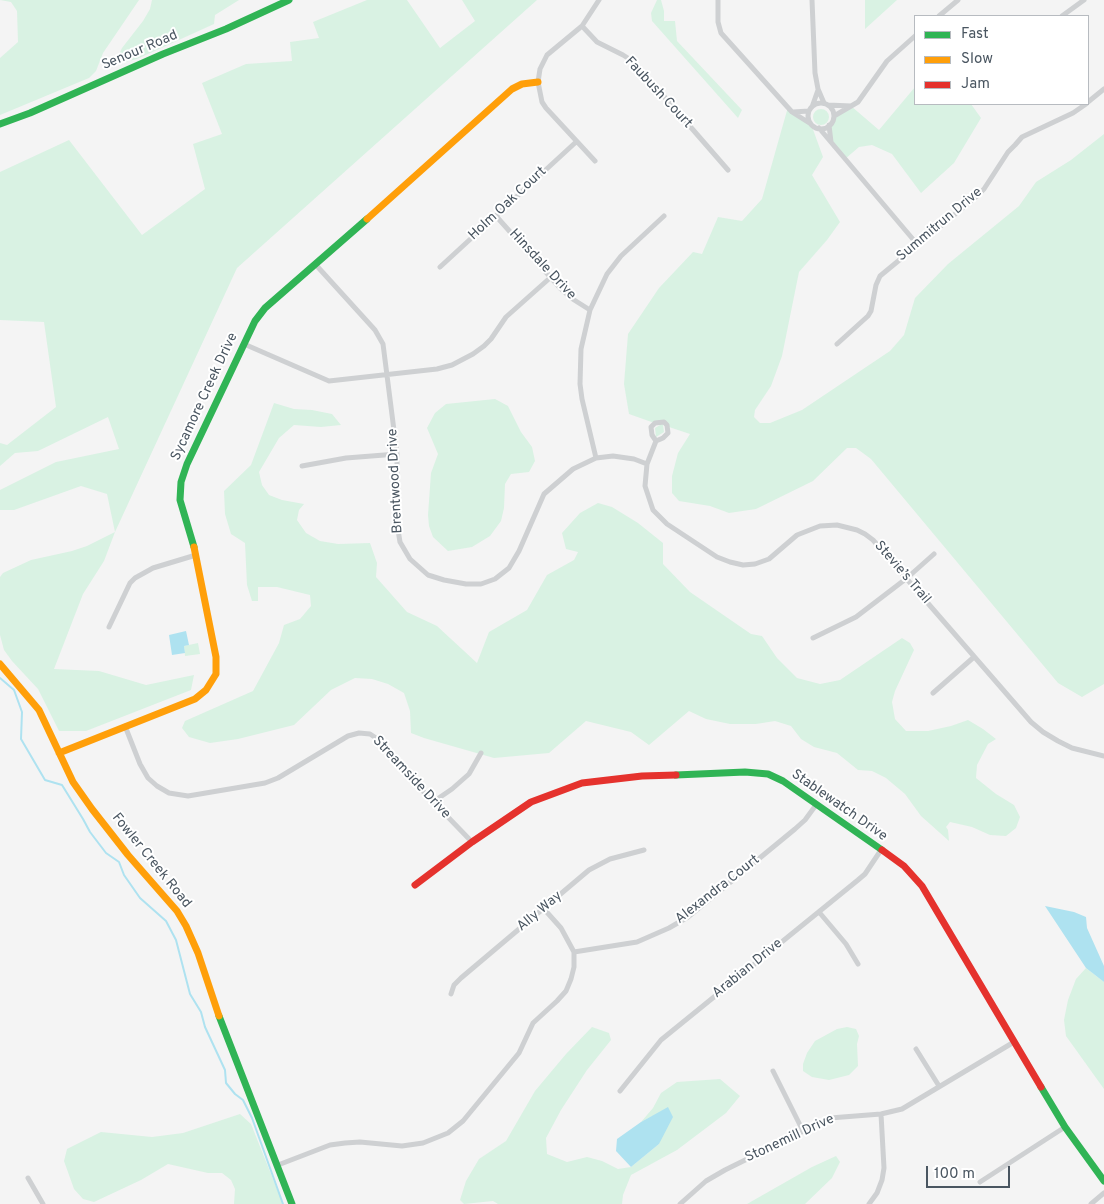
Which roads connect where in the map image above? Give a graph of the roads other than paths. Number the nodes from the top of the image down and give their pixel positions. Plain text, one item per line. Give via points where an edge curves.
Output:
1 (289, 0) edge
2 (599, 0) edge
3 (718, 0) edge
4 (812, 0) edge
5 (958, 0) edge
6 (1084, 0) edge
7 (940, 15) edge
8 (1063, 15) edge
9 (582, 26) junction
10 (914, 37) edge
11 (538, 82) junction
12 (818, 89) junction
13 (1104, 89) edge
14 (1089, 101) edge
15 (826, 104) junction
16 (1084, 105) edge
17 (851, 106) junction
18 (810, 109) junction
19 (792, 112) junction
20 (834, 116) junction
21 (0, 124) edge
22 (811, 124) junction
23 (829, 126) junction
24 (819, 128) junction
25 (576, 142) junction
26 (831, 143) junction
27 (595, 161) dead end
28 (728, 170) dead end
29 (496, 216) junction
30 (664, 216) dead end
31 (917, 244) junction
32 (316, 266) junction
33 (440, 267) dead end
34 (551, 277) junction
35 (590, 310) junction
36 (244, 344) junction
37 (837, 344) dead end
38 (388, 375) junction
39 (656, 441) dead end
40 (397, 454) junction
41 (596, 458) junction
42 (647, 464) junction
43 (302, 466) dead end
44 (934, 554) dead end
45 (196, 555) junction
46 (907, 578) junction
47 (109, 627) dead end
48 (812, 638) dead end
49 (974, 657) junction
50 (0, 664) edge
51 (933, 693) dead end
52 (125, 726) junction
53 (59, 753) junction
54 (481, 753) dead end
55 (1104, 756) edge
56 (433, 802) junction
57 (816, 805) junction
58 (472, 842) junction
59 (644, 850) dead end
60 (881, 850) junction
61 (415, 885) dead end
62 (544, 909) junction
63 (819, 912) junction
64 (574, 952) junction
65 (858, 964) dead end
66 (451, 994) dead end
67 (1014, 1042) junction
68 (916, 1049) dead end
69 (773, 1071) dead end
70 (939, 1086) junction
71 (620, 1092) dead end
72 (881, 1114) junction
73 (1064, 1127) junction
74 (802, 1131) junction
75 (278, 1165) junction
76 (28, 1178) dead end
77 (1104, 1181) edge
78 (980, 1182) dead end
79 (1104, 1193) edge
80 (43, 1204) edge
81 (292, 1204) edge
82 (680, 1204) edge
83 (870, 1204) edge
84 (1091, 1204) edge

1 - 21 street, Senour Road
2 - 9 street
3 - 19 street via 721,33
4 - 12 street
5 - 7 street
6 - 8 street
9 - 11 street via 547,55
9 - 28 street, Faubush Court via 602,45 634,62
10 - 17 street via 887,61 858,102
11 - 25 street via 546,108
11 - 32 street, Sycamore Creek Drive via 512,89
12 - 15 street
12 - 18 street
13 - 14 street, Summitrun Drive
15 - 17 street
15 - 18 street via 815,104
15 - 20 street
16 - 31 street, Summitrun Drive via 1022,137 984,189
17 - 20 street
18 - 19 street
18 - 22 street
19 - 22 street
20 - 23 street
22 - 24 street
23 - 24 street
23 - 26 street
24 - 26 street
25 - 27 street
25 - 29 street, Holm Oak Court
26 - 31 street
29 - 33 street, Holm Oak Court
29 - 34 street, Hinsdale Drive
30 - 35 street via 621,256
31 - 37 street, Summitrun Drive via 880,276 868,316
32 - 36 street, Sycamore Creek Drive via 265,308
32 - 38 street, Brentwood Drive via 380,338
34 - 35 street, Hinsdale Drive via 571,298
34 - 38 street via 506,317 491,339 473,354 437,369
35 - 41 street via 581,348 580,376
36 - 38 street via 329,382
36 - 45 street, Sycamore Creek Drive via 181,482 180,500
38 - 40 street, Brentwood Drive
39 - 42 street, Stevie’s Trail
40 - 41 street, Brentwood Drive via 400,542 410,559 428,575 466,584 481,584 495,579 509,568 544,494 573,468
40 - 43 street
41 - 42 street, Brentwood Drive via 625,457
42 - 46 street, Stevie’s Trail via 645,486 650,505 657,515 723,560 743,565 763,562 797,535 820,526 837,525 857,530 873,540
44 - 46 street
45 - 47 street via 160,565 135,578
45 - 52 street, Sycamore Creek Drive via 216,657 216,674 206,690 195,699
46 - 48 street via 856,617
46 - 49 street, Stevie’s Trail
49 - 51 street
49 - 55 street, Stevie’s Trail via 1043,732 1072,748
50 - 53 street, Fowler Creek Road via 39,710
52 - 53 street, Sycamore Creek Drive
52 - 56 street, Streamside Drive via 148,778 161,789 174,794 201,795 265,783 348,736 363,733 379,740 391,758
53 - 75 street, Fowler Creek Road via 92,810 186,926
54 - 56 street via 469,774
56 - 58 street, Streamside Drive
57 - 58 street, Stablewatch Drive via 768,774 642,776 582,783 531,802
57 - 60 street, Stablewatch Drive
57 - 64 street, Alexandra Court via 795,829 688,917 637,942
58 - 61 street, Stablewatch Drive
59 - 62 street, Ally Way via 622,855 589,870
60 - 63 street, Arabian Drive via 865,874
60 - 67 street, Stablewatch Drive via 904,866 922,886
62 - 64 street via 561,928
62 - 66 street, Ally Way via 461,978
63 - 65 street
63 - 71 street, Arabian Drive via 661,1040
64 - 75 street via 574,967 566,990 533,1023 519,1053 456,1127 434,1140 412,1145 360,1142 330,1146
67 - 70 street, Stonemill Drive
67 - 73 street, Stablewatch Drive
68 - 70 street
69 - 74 street
70 - 72 street, Stonemill Drive via 902,1109
72 - 74 street, Stonemill Drive via 830,1118
72 - 83 street via 884,1168 877,1193
73 - 77 street, Stablewatch Drive
73 - 78 street
74 - 82 street, Stonemill Drive via 706,1181
75 - 81 street, Fowler Creek Road
76 - 80 street
79 - 84 street

